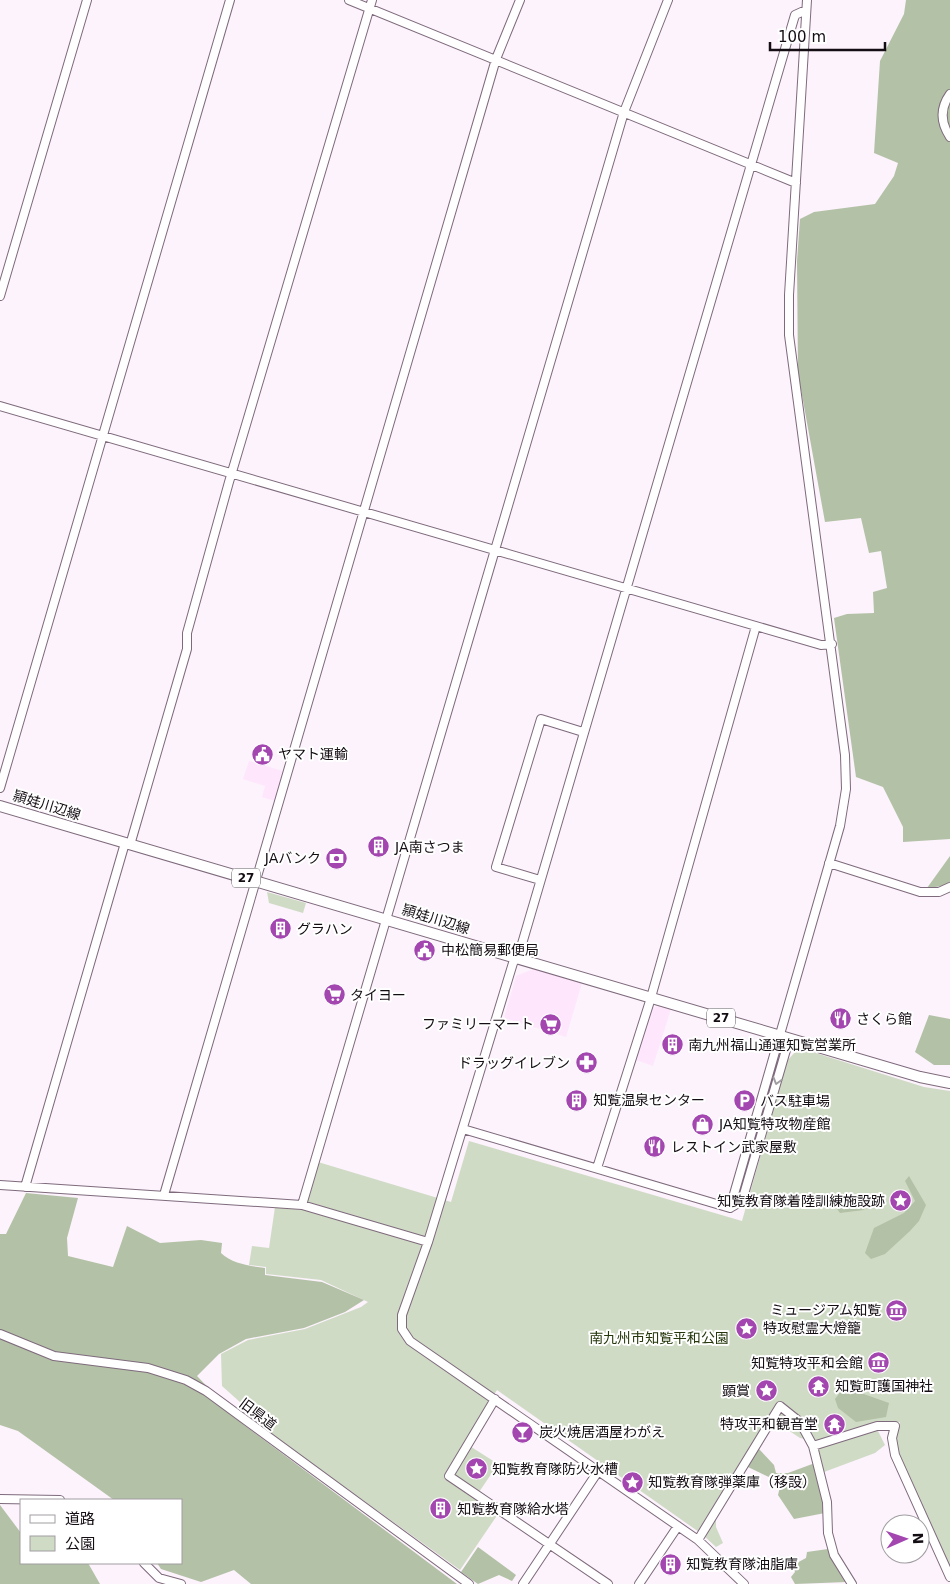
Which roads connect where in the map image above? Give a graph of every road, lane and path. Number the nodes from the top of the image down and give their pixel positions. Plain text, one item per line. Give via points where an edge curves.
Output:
1 (87, 0) edge
2 (230, 0) edge
3 (349, 0) edge
4 (372, 0) edge
5 (520, 0) edge
6 (668, 0) edge
7 (807, 0) edge
8 (369, 8) junction
9 (806, 10) junction
10 (496, 59) junction
11 (950, 94) edge
12 (624, 112) junction
13 (950, 137) edge
14 (751, 165) junction
15 (796, 182) junction
16 (0, 296) edge
17 (0, 406) edge
18 (103, 436) junction
19 (233, 474) junction
20 (363, 512) junction
21 (495, 551) junction
22 (626, 588) junction
23 (756, 626) junction
24 (832, 644) junction
25 (583, 732) junction
26 (0, 788) edge
27 (0, 806) edge
28 (128, 844) junction
29 (829, 863) junction
30 (256, 880) junction
31 (540, 880) junction
32 (950, 887) edge
33 (386, 918) junction
34 (516, 957) junction
35 (651, 996) junction
36 (779, 1035) junction
37 (950, 1083) edge
38 (463, 1129) junction
39 (597, 1168) junction
40 (0, 1185) edge
41 (25, 1187) junction
42 (164, 1195) junction
43 (302, 1205) junction
44 (428, 1242) junction
45 (0, 1334) edge
46 (495, 1399) junction
47 (813, 1446) junction
48 (598, 1470) junction
49 (0, 1499) edge
50 (20, 1499) edge
51 (678, 1526) junction
52 (698, 1540) junction
53 (549, 1544) junction
54 (145, 1564) edge
55 (950, 1577) edge
56 (181, 1584) edge
57 (469, 1584) edge
58 (523, 1584) edge
59 (608, 1584) edge
60 (639, 1584) edge
61 (744, 1584) edge
62 (852, 1584) edge

1 - 16 street
2 - 18 street
3 - 8 street
4 - 8 street
5 - 10 street
6 - 12 street
7 - 9 street
8 - 10 street
8 - 19 street
9 - 14 street via 795,15
9 - 15 street
10 - 12 street
10 - 20 street
11 - 13 street via 944,102 942,116
12 - 14 street
12 - 21 street
14 - 15 street
14 - 22 street
15 - 24 street via 789,335
17 - 18 street
18 - 19 street
18 - 26 street
19 - 20 street
19 - 28 street via 187,633 187,649
20 - 21 street
20 - 30 street
21 - 22 street
21 - 33 street
22 - 23 street
22 - 25 street
23 - 24 street via 821,645
23 - 35 street
24 - 29 street via 846,772 843,810
25 - 31 street
25 - 31 street via 541,720 496,867
27 - 28 main road, 頴娃川辺線 / 27
28 - 30 main road, 頴娃川辺線 / 27
28 - 41 street
29 - 32 street via 920,892 939,892
29 - 36 street
30 - 33 main road, 頴娃川辺線 / 27
30 - 42 street
31 - 34 street
33 - 34 main road, 頴娃川辺線 / 27
33 - 43 street
34 - 35 main road, 頴娃川辺線 / 27
34 - 38 street
35 - 36 main road, 頴娃川辺線 / 27
35 - 39 street
36 - 37 main road, 頴娃川辺線 / 27 via 920,1078
36 - 39 street via 786,1050 742,1201 730,1208
38 - 39 street
38 - 44 street
40 - 41 street
41 - 42 street
42 - 43 street
43 - 44 street
44 - 46 street via 402,1314 402,1329 410,1341
45 - 57 street, 旧県道 via 54,1356 148,1368 186,1380 206,1391
46 - 48 street
46 - 53 street via 449,1476
47 - 52 street via 800,1422 780,1406
47 - 55 street via 877,1426 895,1426 892,1438 895,1455
47 - 62 street via 827,1502 828,1533 834,1555
48 - 51 street
48 - 53 street
49 - 50 street
51 - 52 street
51 - 60 street
52 - 61 street
53 - 58 street
53 - 59 street
54 - 56 street via 159,1578

